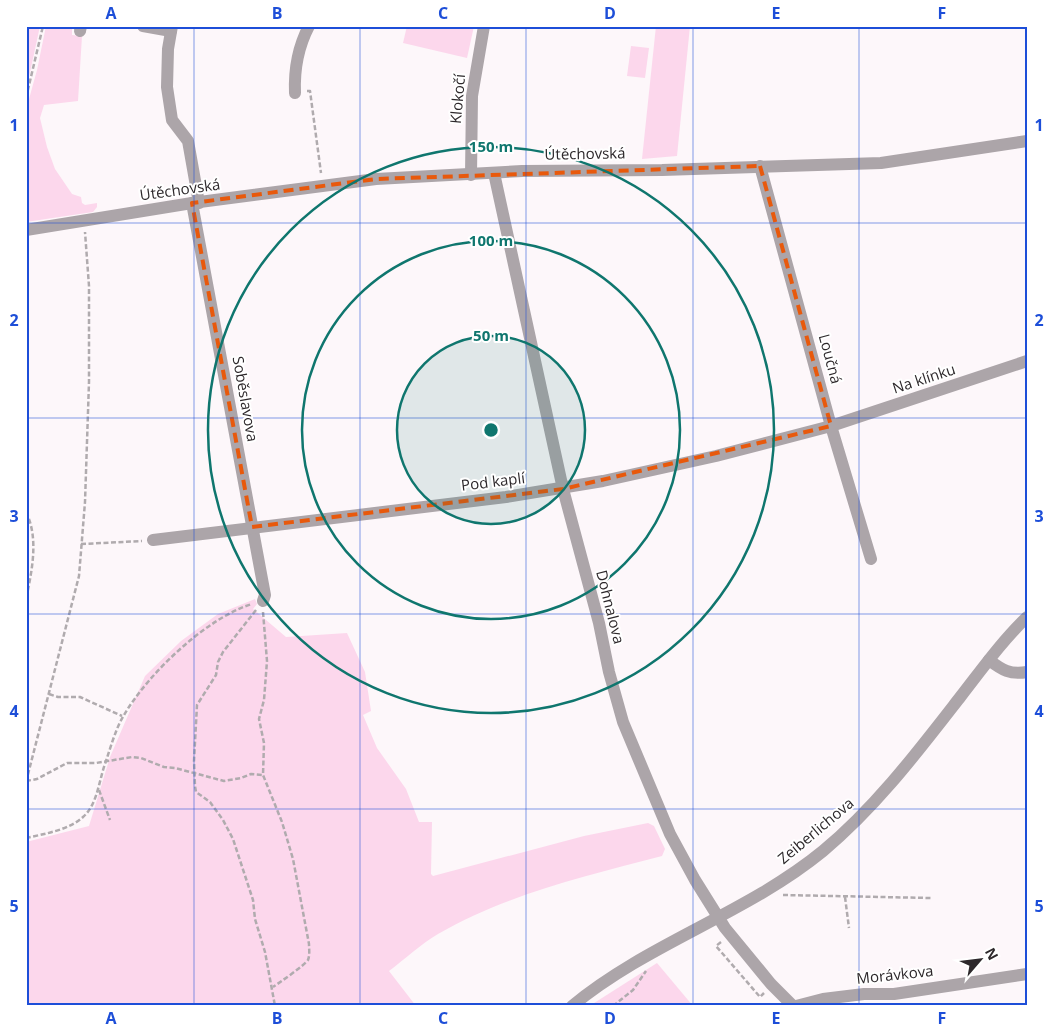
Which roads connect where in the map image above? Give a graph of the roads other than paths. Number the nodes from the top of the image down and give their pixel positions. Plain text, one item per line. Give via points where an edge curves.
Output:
1 (143, 26) edge
2 (309, 26) edge
3 (484, 26) edge
4 (172, 29) edge
5 (295, 93) road end
6 (1027, 141) edge
7 (760, 166) junction
8 (494, 173) junction
9 (471, 175) junction
10 (196, 203) junction
11 (26, 230) edge
12 (1027, 361) edge
13 (831, 426) junction
14 (563, 489) junction
15 (252, 527) junction
16 (153, 540) road end
17 (871, 559) dead end
18 (263, 601) road end
19 (1027, 617) edge
20 (989, 660) junction
21 (1027, 672) edge
22 (717, 918) junction
23 (1027, 974) edge
24 (572, 1006) edge
25 (794, 1006) edge

1 - 4 street
2 - 5 street via 297,56
3 - 9 street, Klokočí via 472,96
4 - 10 street, Soběslavova via 167,87 172,120 188,140
6 - 7 street, Útěchovská via 881,163
7 - 8 street, Útěchovská
7 - 13 street, Loučná
8 - 9 street, Útěchovská
8 - 14 street, Dohnalova
9 - 10 street, Útěchovská via 376,179
10 - 11 street, Útěchovská
10 - 15 street, Soběslavova
12 - 13 street, Na klínku
13 - 14 street, Pod kaplí via 716,456
13 - 17 street, Loučná
14 - 15 street, Pod kaplí
14 - 22 street, Dohnalova via 623,722 670,834
15 - 16 street, Pod kaplí
15 - 18 street, Soběslavova via 265,595
19 - 20 street, Zeiberlichova
20 - 21 street via 1005,672
20 - 22 street, Zeiberlichova via 898,776 861,816 803,866
22 - 24 street, Zeiberlichova via 600,984
22 - 25 street, Dohnalova via 771,984
23 - 25 street, Morávkova via 894,994 823,999

